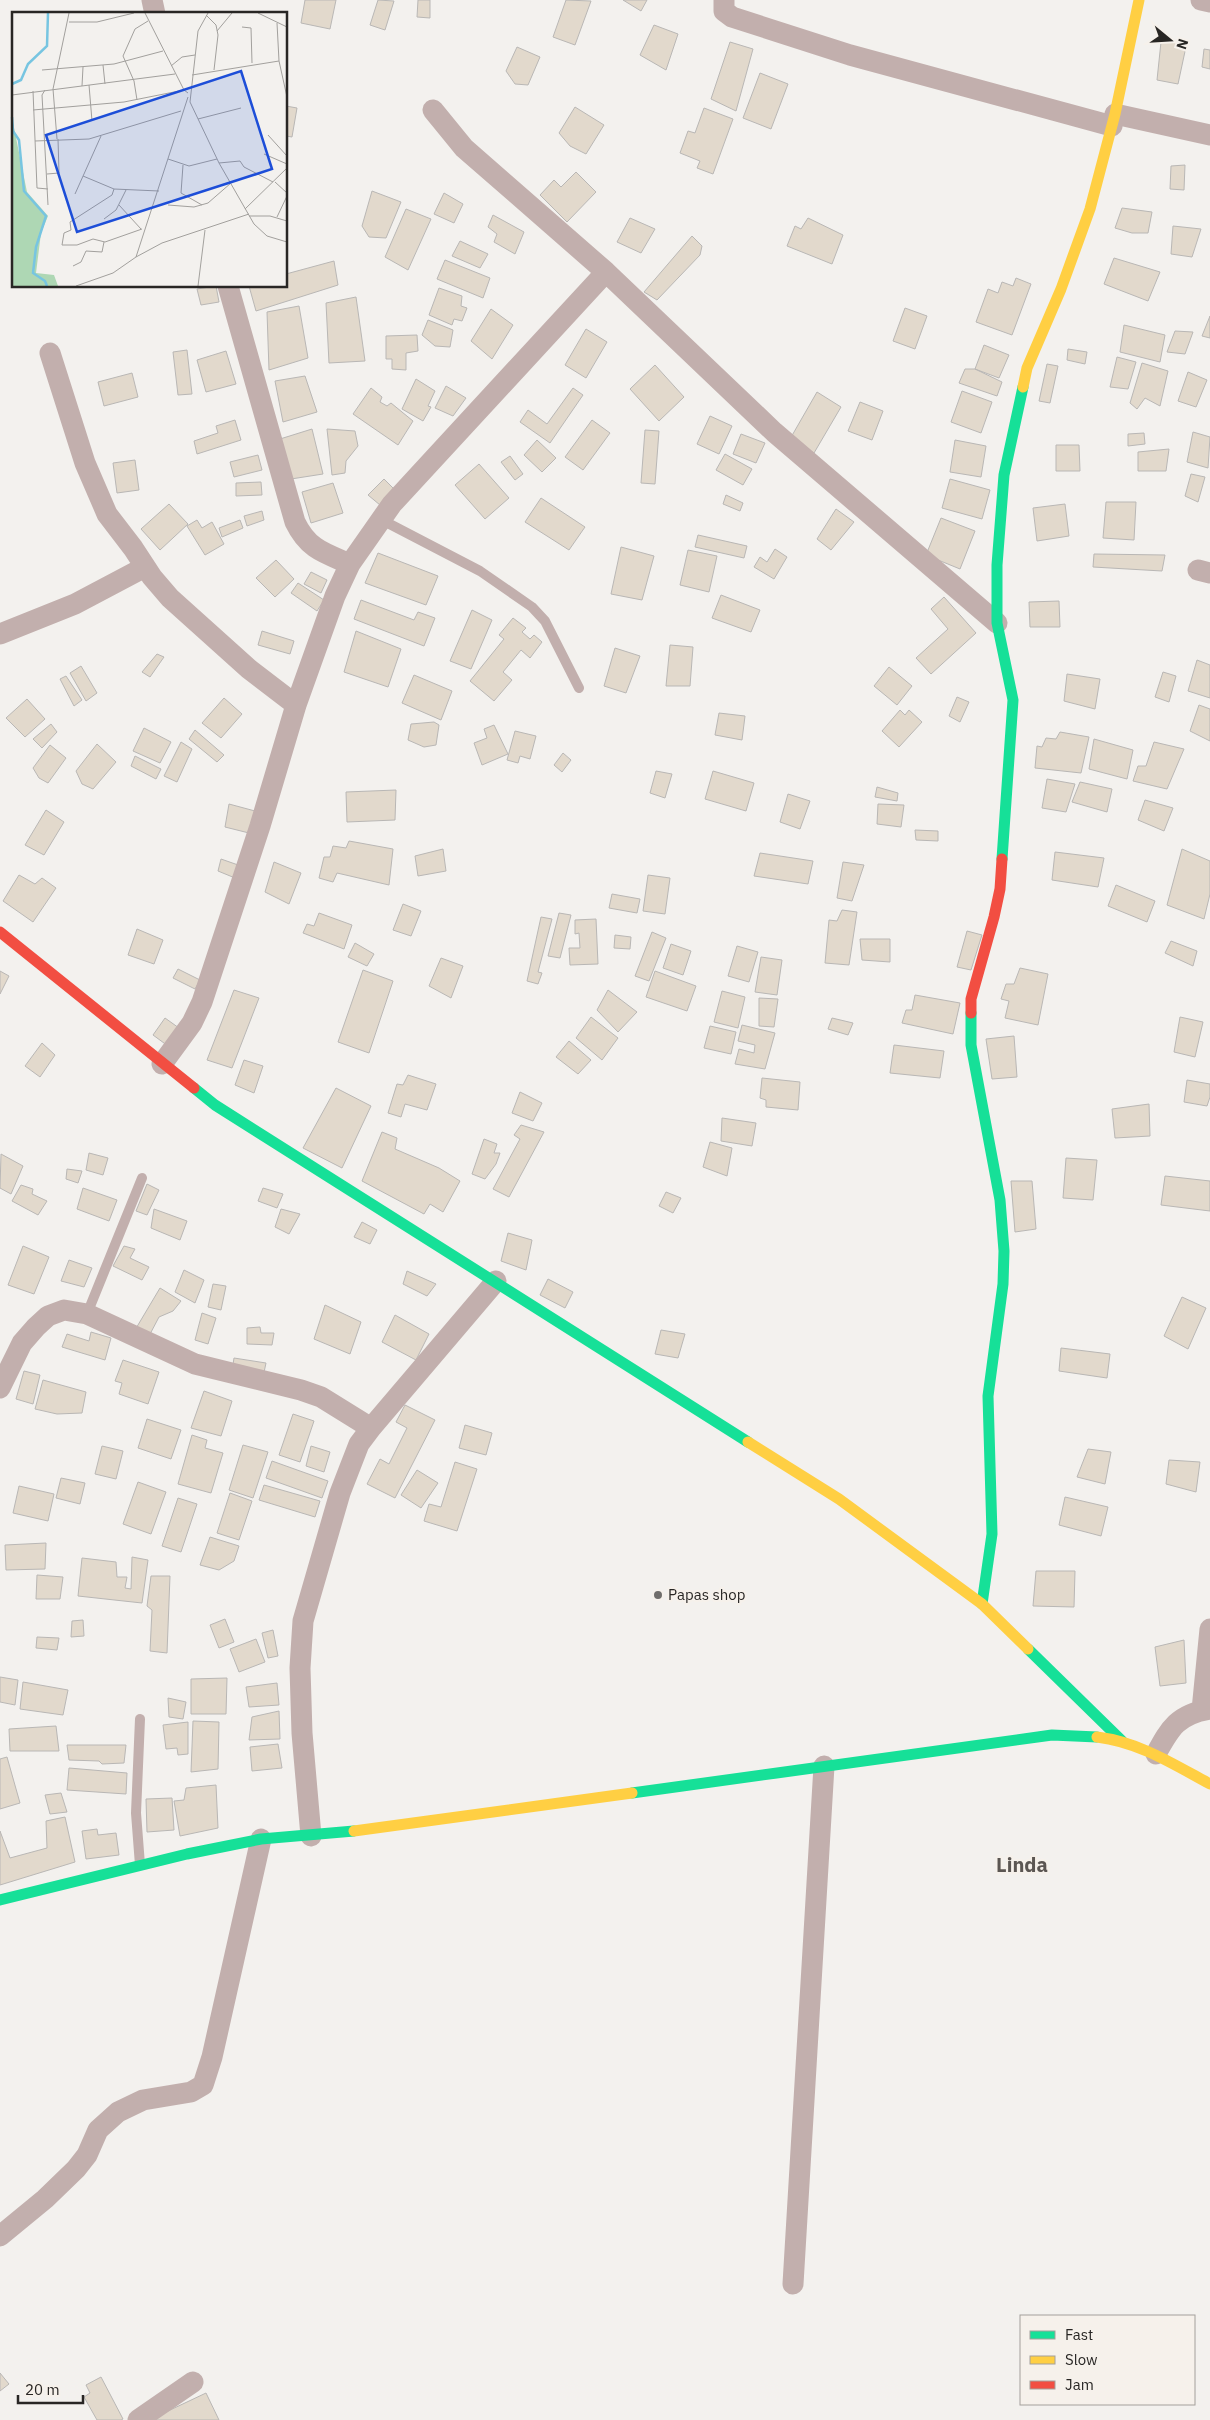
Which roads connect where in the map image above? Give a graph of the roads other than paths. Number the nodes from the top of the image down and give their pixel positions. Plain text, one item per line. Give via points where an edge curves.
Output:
1 (724, 0) edge
2 (1139, 0) edge
3 (1201, 0) edge
4 (1210, 2) edge
5 (433, 110) dead end
6 (1113, 120) junction
7 (1210, 135) edge
8 (606, 272) junction
9 (229, 288) edge
10 (50, 353) dead end
11 (380, 519) junction
12 (350, 564) junction
13 (145, 567) junction
14 (997, 623) junction
15 (0, 634) edge
16 (579, 688) dead end
17 (296, 705) junction
18 (0, 932) edge
19 (162, 1064) junction
20 (142, 1178) dead end
21 (496, 1281) junction
22 (87, 1314) junction
23 (0, 1388) edge
24 (371, 1428) junction
25 (982, 1604) junction
26 (1210, 1629) edge
27 (1206, 1710) edge
28 (140, 1719) dead end
29 (1122, 1741) junction
30 (1156, 1754) junction
31 (824, 1766) junction
32 (1210, 1784) edge
33 (311, 1836) junction
34 (261, 1839) junction
35 (140, 1866) junction
36 (0, 1900) edge
37 (0, 2236) edge
38 (793, 2284) dead end
39 (193, 2382) dead end
40 (138, 2420) edge

1 - 6 street via 724,11 741,20 850,54
2 - 6 street
3 - 4 street
5 - 8 street via 464,148
6 - 7 street
6 - 14 street via 1078,246 1038,339 1022,387 1004,475 997,565
8 - 11 street
8 - 14 street via 774,432
9 - 12 street via 295,522 308,543
10 - 13 street via 85,463 102,504
11 - 12 street
11 - 16 lane via 480,571 532,607 545,621
12 - 17 street via 335,596
13 - 15 street via 75,604
13 - 17 street via 170,598 207,633
14 - 25 street via 1013,700 1012,729 1000,889 971,999 970,1021 971,1045 1000,1200 1004,1251 1001,1303 988,1396 992,1534
17 - 19 street via 202,1002 192,1023
18 - 19 street
19 - 21 street via 215,1106
20 - 22 lane
21 - 24 street
21 - 25 street via 839,1499
22 - 23 street via 64,1310 48,1316 22,1343
22 - 24 street via 195,1364 321,1397
24 - 33 street via 359,1444 340,1493 303,1621 300,1668 302,1732
25 - 29 street
26 - 27 street
27 - 30 street via 1179,1720 1169,1729
28 - 35 lane via 136,1813
29 - 30 street
29 - 31 street via 1088,1735 1052,1735
30 - 32 street
31 - 33 street
31 - 38 street
33 - 34 street
34 - 35 street
34 - 37 street via 203,2085 192,2092 143,2100 118,2112 98,2130 87,2155 76,2169 45,2200
35 - 36 street
39 - 40 street

